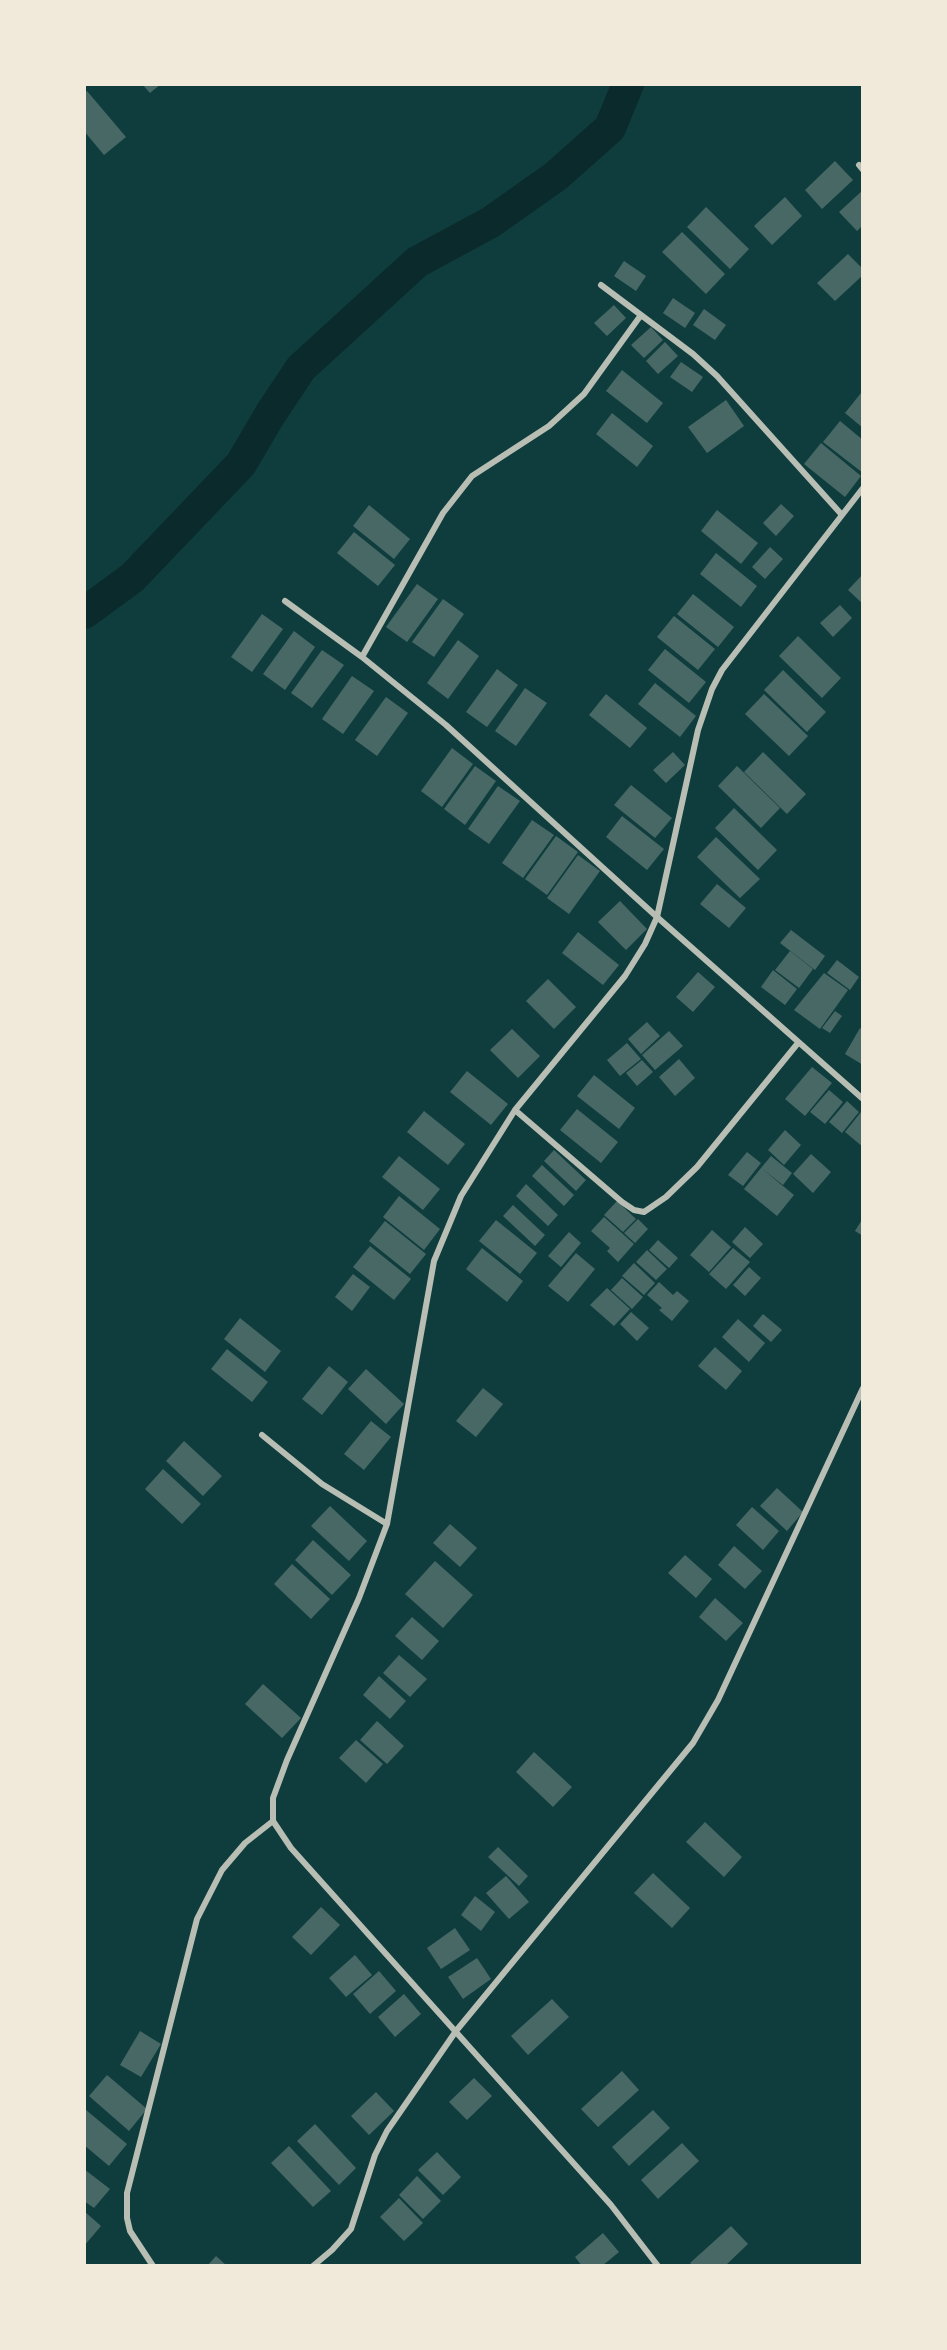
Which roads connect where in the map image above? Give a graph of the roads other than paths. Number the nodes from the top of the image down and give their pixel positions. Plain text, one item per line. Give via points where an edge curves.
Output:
1 (601, 285) dead end
2 (641, 315) junction
3 (863, 488) edge
4 (842, 515) junction
5 (285, 601) dead end
6 (362, 657) junction
7 (657, 917) junction
8 (798, 1043) junction
9 (863, 1099) edge
10 (516, 1110) junction
11 (863, 1388) edge
12 (262, 1435) dead end
13 (387, 1524) junction
14 (273, 1821) junction
15 (456, 2031) junction
16 (153, 2266) edge
17 (313, 2266) edge
18 (658, 2266) edge

1 - 2 street
2 - 4 street via 717,376
2 - 6 street via 584,394 549,426 472,476 442,513
3 - 4 street
4 - 7 street via 722,670 712,689 698,729
5 - 6 street
6 - 7 street via 446,725
7 - 8 street
7 - 10 street via 625,976
8 - 9 street
8 - 10 street via 697,1167 644,1212 622,1202
10 - 13 street via 461,1196 434,1261
11 - 15 street via 718,1700 693,1743
12 - 13 street via 322,1484
13 - 14 street via 277,1785
14 - 15 street via 291,1848
14 - 16 street via 245,1843 222,1870 197,1919 127,2193 130,2231
15 - 17 street via 387,2131 351,2229
15 - 18 street via 611,2205

